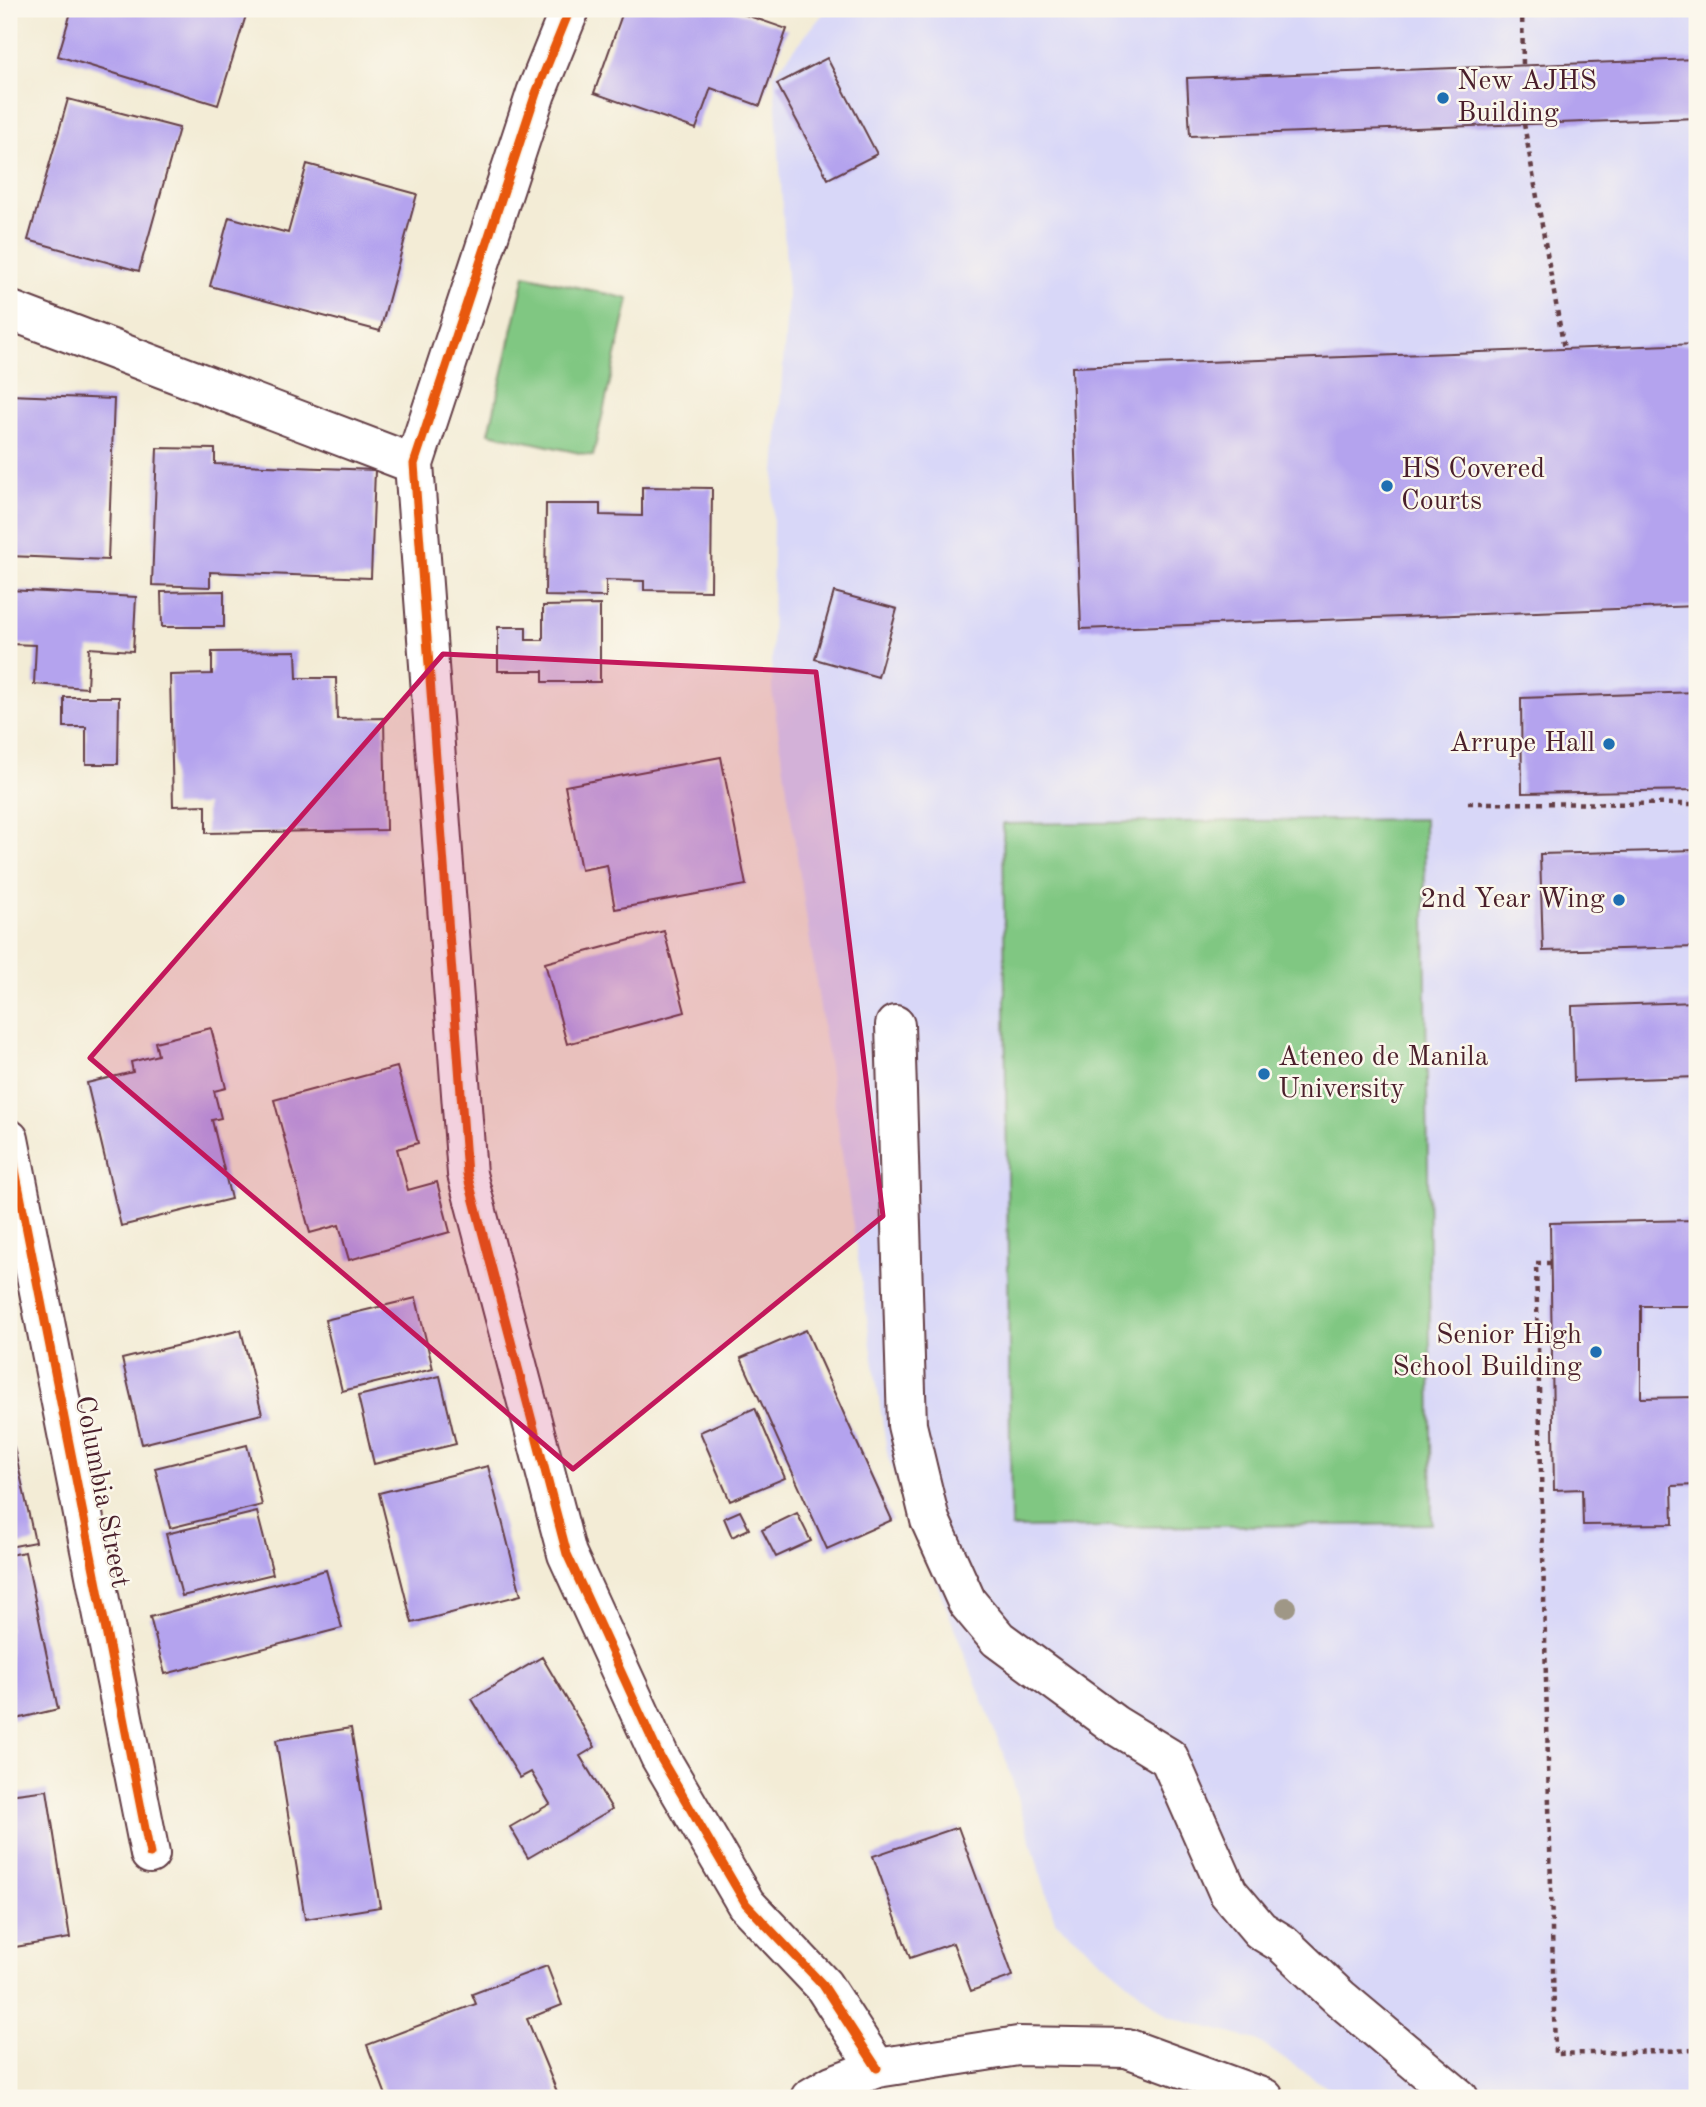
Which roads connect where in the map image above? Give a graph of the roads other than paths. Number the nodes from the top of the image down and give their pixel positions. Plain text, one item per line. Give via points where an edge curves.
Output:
1 (570, 9) edge
2 (9, 310) edge
3 (414, 464) junction
4 (895, 1025) dead end
5 (9, 1139) edge
6 (149, 1854) dead end
7 (877, 2068) junction
8 (810, 2098) edge
9 (1264, 2098) edge
10 (1459, 2098) edge

1 - 3 street via 536,93
2 - 3 street
3 - 7 street via 467,1174 568,1554 660,1757 746,1904 823,1985
4 - 10 street via 906,1425 930,1520 967,1602 998,1639 1115,1725 1169,1758 1228,1892 1252,1921
5 - 6 street, Columbia Street
7 - 8 street
7 - 9 street via 1018,2046 1127,2048

